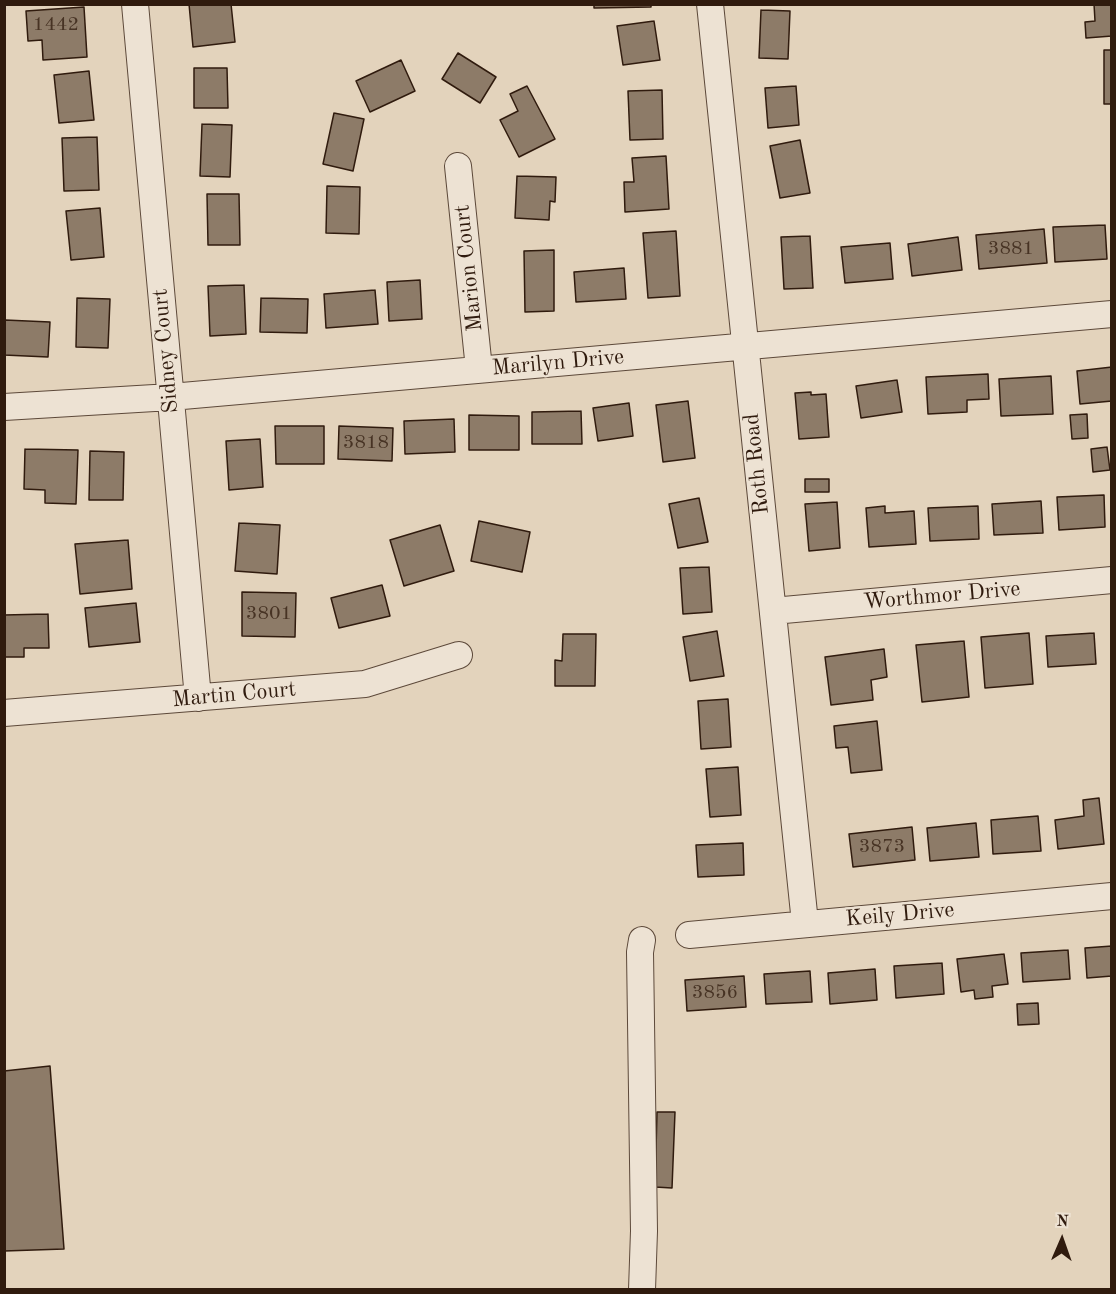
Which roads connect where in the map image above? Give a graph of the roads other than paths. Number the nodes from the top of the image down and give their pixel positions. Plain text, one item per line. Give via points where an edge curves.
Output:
1 (135, 4) edge
2 (710, 4) edge
3 (458, 166) dead end
4 (1112, 314) edge
5 (745, 346) junction
6 (479, 369) junction
7 (171, 397) junction
8 (4, 407) edge
9 (1112, 580) edge
10 (773, 611) junction
11 (459, 655) dead end
12 (198, 698) junction
13 (4, 713) edge
14 (1112, 896) edge
15 (805, 923) junction
16 (689, 935) dead end
17 (642, 940) dead end
18 (642, 1290) edge

1 - 7 street, Sidney Court
2 - 5 street, Roth Road
3 - 6 street, Marion Court
4 - 5 street, Marilyn Drive
5 - 6 street, Marilyn Drive
5 - 10 street, Roth Road
6 - 7 street, Marilyn Drive
7 - 8 street, Marilyn Drive
7 - 12 street, Sidney Court
9 - 10 street, Worthmor Drive
10 - 15 street, Roth Road
11 - 12 street, Martin Court via 365,684
12 - 13 street, Martin Court
14 - 15 street, Keily Drive
15 - 16 street, Keily Drive
17 - 18 street

